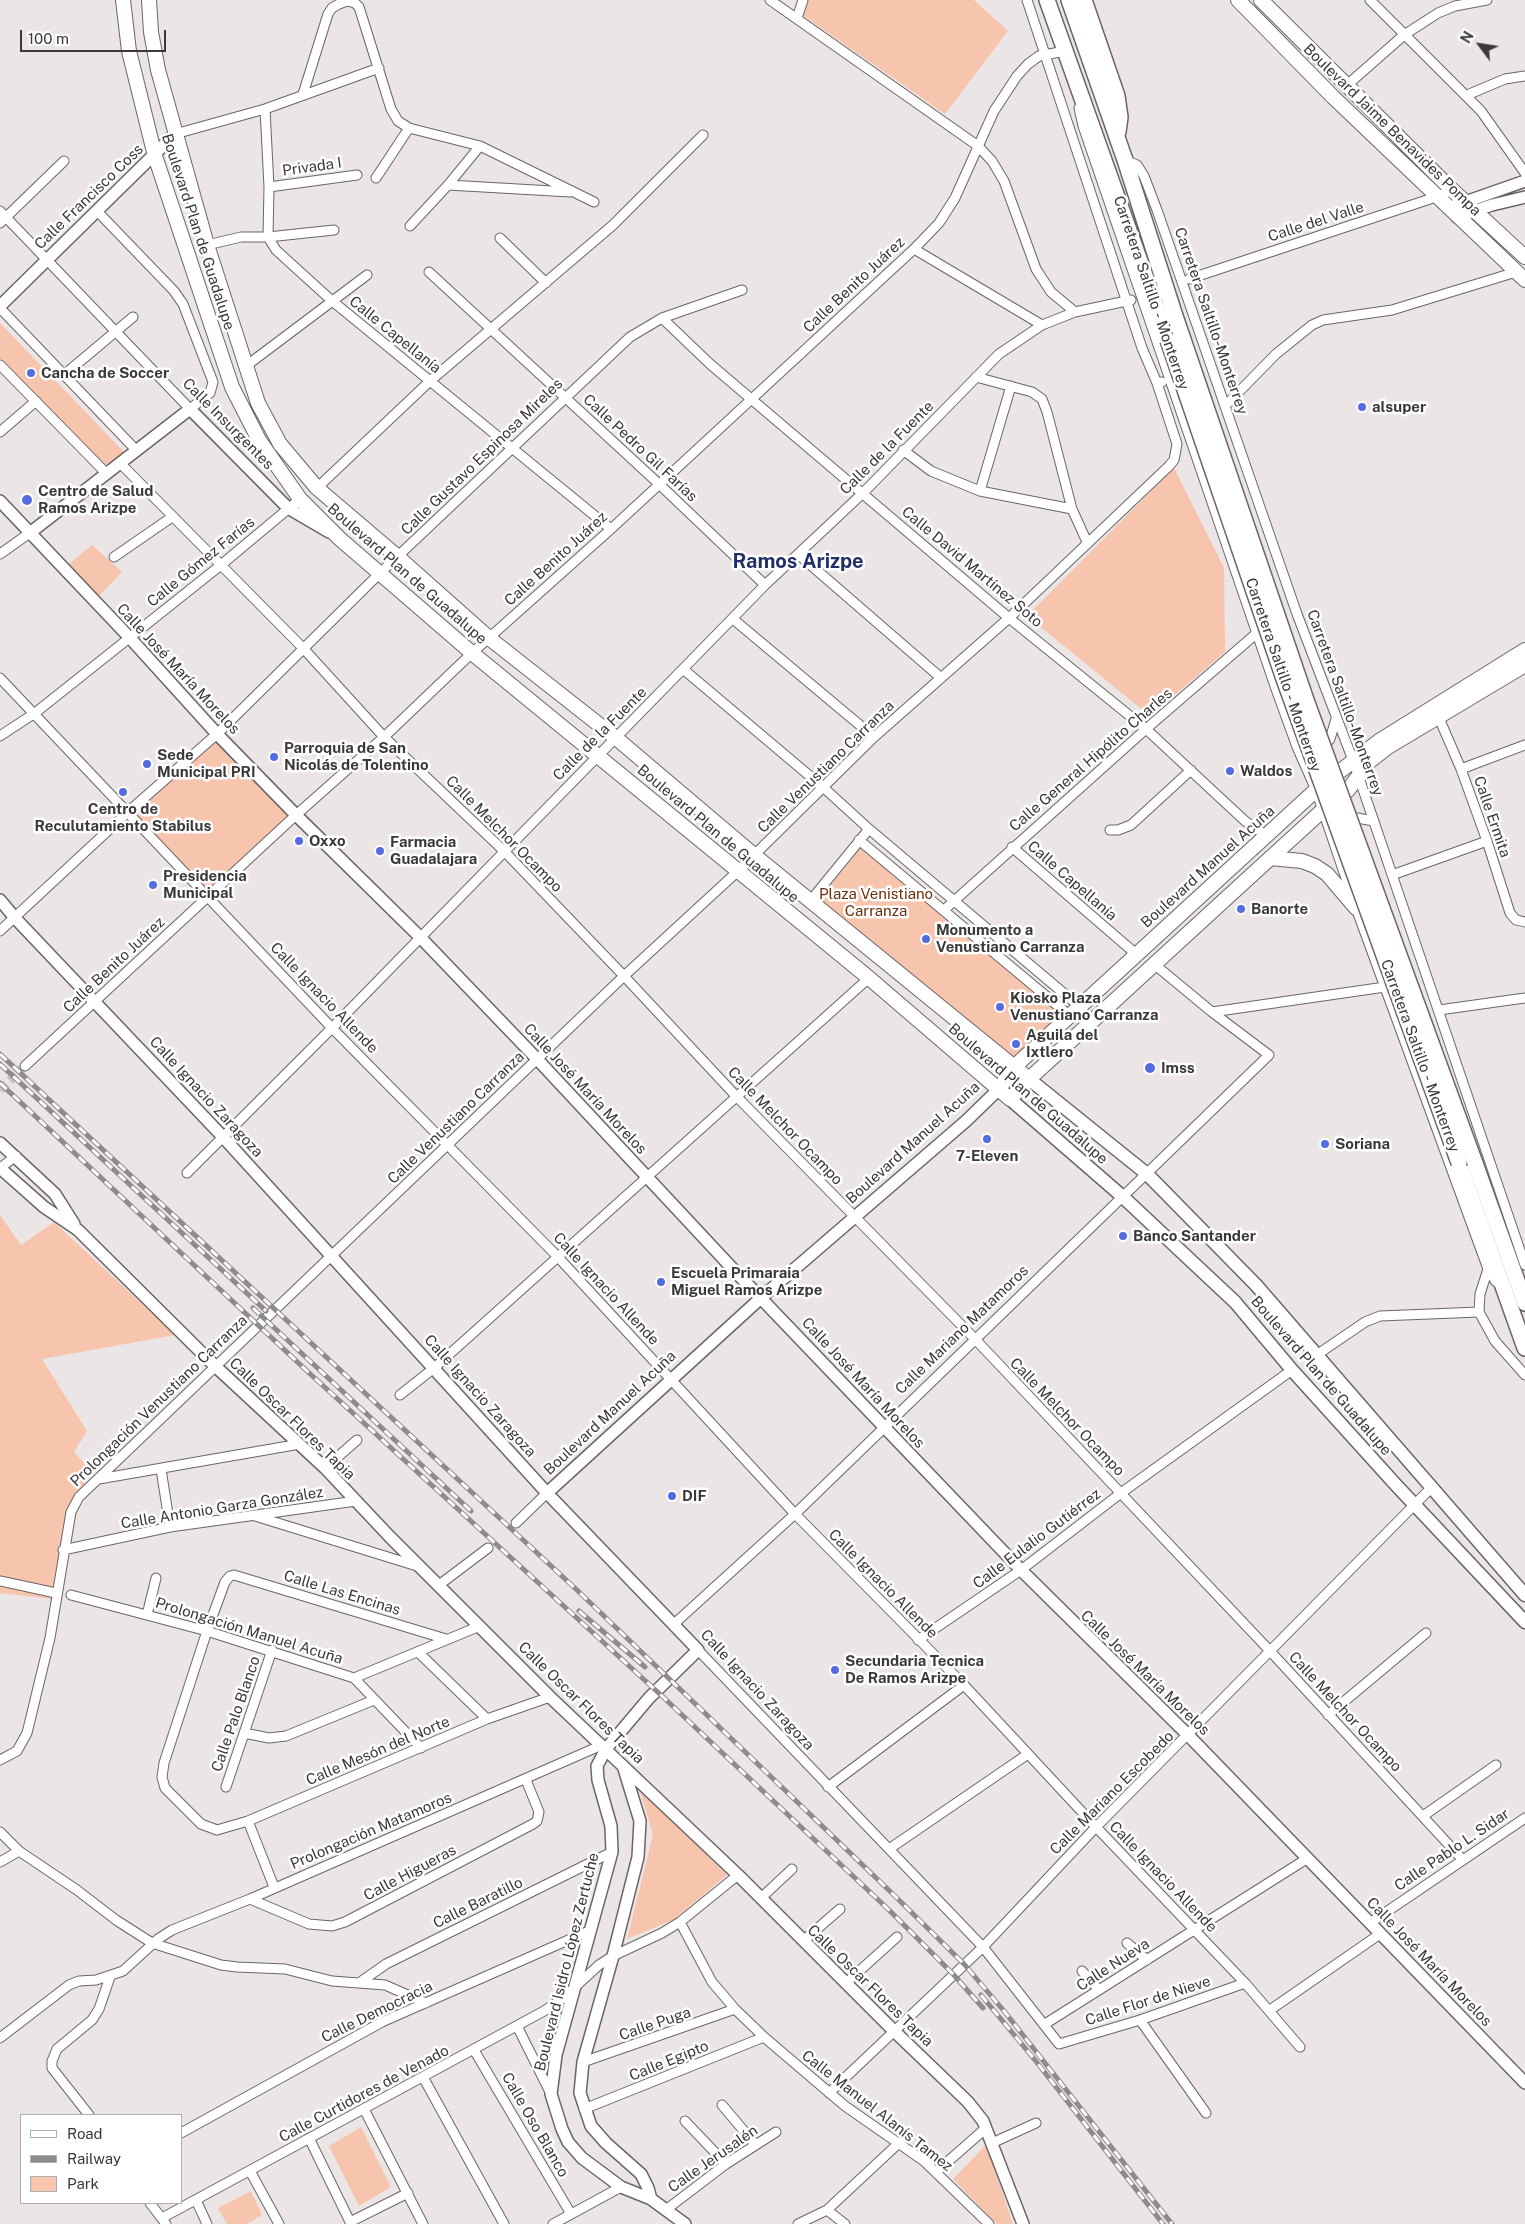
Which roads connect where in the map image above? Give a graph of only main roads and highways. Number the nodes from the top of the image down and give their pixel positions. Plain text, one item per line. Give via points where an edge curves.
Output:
1 (123, 0) edge
2 (149, 0) edge
3 (1047, 0) edge
4 (1069, 0) edge
5 (1084, 0) edge
6 (1238, 0) edge
7 (1261, 0) edge
8 (1118, 138) junction
9 (1525, 257) edge
10 (1521, 276) edge
11 (1525, 650) edge
12 (1525, 665) edge
13 (1270, 858) junction
14 (1356, 908) road end
15 (1015, 1066) junction
16 (1029, 1079) junction
17 (999, 1088) junction
18 (1010, 1099) junction
19 (1525, 1303) edge
20 (1525, 1348) edge
21 (1525, 1595) edge
22 (1525, 1622) edge

1 - 17 main road, Boulevard Plan de Guadalupe via 129,51 155,156 232,387 259,440 300,499 340,539 472,653
2 - 15 main road, Boulevard Plan de Guadalupe via 150,32 158,70 207,244 258,403 280,444 317,488 489,638 616,738 754,855
3 - 20 highway, Carretera Saltillo - Monterrey, bridge via 1287,688
4 - 8 highway, Carretera Saltillo - Monterrey
5 - 8 highway via 1117,96
6 - 10 main road, Boulevard Jaime Benavides Pompa via 1436,197
7 - 9 main road, Boulevard Jaime Benavides Pompa via 1452,190
8 - 19 highway, Carretera Saltillo - Monterrey, bridge via 1175,316 1313,719
11 - 15 main road, Boulevard Manuel Acuña via 1379,741 1316,790
12 - 13 main road via 1378,754 1348,790
13 - 14 main road via 1302,861 1315,866 1327,874
13 - 16 main road
15 - 16 main road, Boulevard Plan de Guadalupe
15 - 17 main road, Boulevard Manuel Acuña
16 - 18 main road
16 - 21 main road, Boulevard Plan de Guadalupe via 1147,1174 1256,1285
17 - 18 main road, Boulevard Plan de Guadalupe
18 - 22 main road, Boulevard Plan de Guadalupe via 1123,1197 1236,1302 1292,1370

